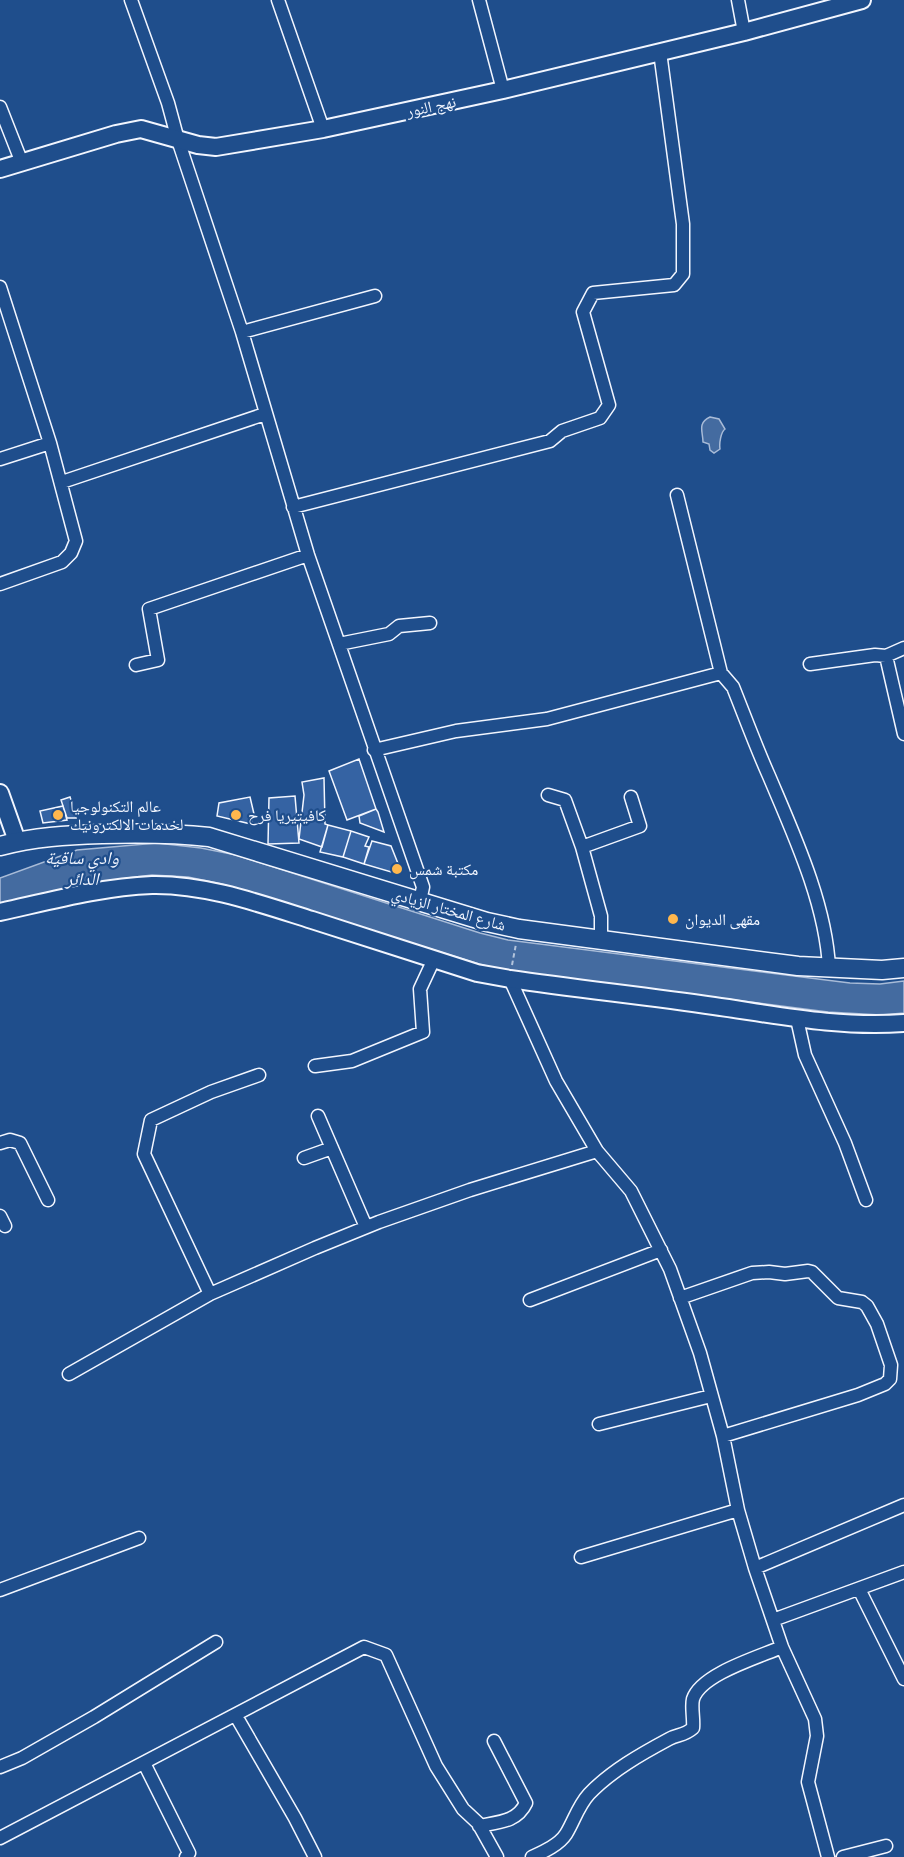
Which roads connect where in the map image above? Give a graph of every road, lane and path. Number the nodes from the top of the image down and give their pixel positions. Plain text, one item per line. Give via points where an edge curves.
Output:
1 (131, 0) edge
2 (278, 0) edge
3 (479, 0) edge
4 (738, 0) edge
5 (862, 0) edge
6 (744, 32) junction
7 (660, 52) junction
8 (503, 90) junction
9 (0, 107) edge
10 (323, 129) junction
11 (178, 140) junction
12 (22, 163) junction
13 (0, 169) edge
14 (0, 287) edge
15 (375, 296) dead end
16 (242, 332) junction
17 (265, 414) junction
18 (50, 443) junction
19 (0, 459) edge
20 (62, 482) junction
21 (677, 495) dead end
22 (293, 507) junction
23 (308, 555) junction
24 (0, 584) edge
25 (430, 623) dead end
26 (339, 644) junction
27 (904, 648) edge
28 (886, 656) junction
29 (810, 664) dead end
30 (136, 665) dead end
31 (721, 674) junction
32 (904, 734) edge
33 (374, 750) junction
34 (0, 793) edge
35 (548, 795) dead end
36 (631, 797) dead end
37 (9, 844) edge
38 (582, 847) junction
39 (420, 902) junction
40 (0, 912) edge
41 (519, 929) junction
42 (601, 940) junction
43 (434, 959) junction
44 (830, 968) junction
45 (904, 968) edge
46 (510, 979) junction
47 (797, 1019) junction
48 (904, 1023) edge
49 (315, 1066) dead end
50 (259, 1075) dead end
51 (318, 1116) dead end
52 (0, 1143) edge
53 (332, 1148) junction
54 (597, 1151) junction
55 (304, 1158) dead end
56 (48, 1200) dead end
57 (866, 1200) dead end
58 (366, 1227) junction
59 (661, 1250) junction
60 (210, 1294) junction
61 (680, 1298) junction
62 (530, 1300) dead end
63 (69, 1374) dead end
64 (711, 1396) junction
65 (599, 1425) dead end
66 (723, 1436) junction
67 (904, 1505) edge
68 (738, 1510) junction
69 (139, 1539) dead end
70 (581, 1557) dead end
71 (755, 1568) junction
72 (904, 1572) edge
73 (859, 1589) junction
74 (0, 1590) edge
75 (773, 1620) junction
76 (216, 1642) dead end
77 (782, 1647) junction
78 (904, 1679) edge
79 (236, 1716) junction
80 (494, 1741) dead end
81 (144, 1763) junction
82 (0, 1767) edge
83 (479, 1826) junction
84 (0, 1838) edge
85 (886, 1846) dead end
86 (186, 1857) edge
87 (315, 1857) edge
88 (497, 1857) edge
89 (532, 1857) edge
90 (828, 1857) edge
91 (843, 1857) edge

1 - 11 street
2 - 10 street
3 - 8 street
4 - 6 street
5 - 6 street, نهج النور
6 - 7 street, نهج النور
7 - 8 street, نهج النور
7 - 22 street via 683,224 683,274 674,285 593,293 583,312 609,405 600,418 562,431 550,441
8 - 10 street, نهج النور
9 - 12 street
10 - 11 street, نهج النور via 216,147
11 - 12 street, نهج النور via 150,130 134,130
11 - 16 street
12 - 13 street, نهج النور
14 - 18 street
15 - 16 street
16 - 17 street
17 - 20 street
17 - 22 street
18 - 19 street
18 - 20 street
20 - 24 street via 76,541 71,554 62,562
21 - 31 street
22 - 23 street
23 - 26 street
23 - 30 street via 149,609 158,660
25 - 26 street via 399,626 389,634
26 - 33 street
27 - 28 street
28 - 29 street
28 - 32 street
31 - 33 street via 547,719 456,731
31 - 44 street via 733,687 803,860 828,945
33 - 39 street via 423,887
34 - 37 street
35 - 38 street via 565,800
36 - 38 street via 640,826
37 - 39 main road, شارع المختار الزيادي via 49,836 180,833 209,837
38 - 42 street via 601,916
39 - 41 main road, شارع المختار الزيادي
40 - 43 street via 127,887 190,888 251,902
41 - 42 main road, شارع المختار الزيادي
41 - 46 path
42 - 44 main road, شارع المختار الزيادي
43 - 46 street
43 - 49 street via 420,989 423,1032 352,1061
44 - 45 main road, شارع المختار الزيادي
46 - 47 street
46 - 54 street via 556,1081
47 - 48 street via 848,1024
47 - 57 street via 805,1055
50 - 60 street via 152,1120 147,1137 144,1154
51 - 53 street
52 - 56 street via 20,1143
53 - 55 street
53 - 58 street
54 - 58 street
54 - 59 street via 631,1191
58 - 60 street
59 - 61 street
59 - 62 street
60 - 63 street
61 - 64 street
61 - 66 street via 752,1273 808,1271 838,1298 867,1306 891,1365 890,1379 885,1384
64 - 65 street
64 - 66 street
66 - 68 street
67 - 71 street
68 - 70 street
68 - 71 street
69 - 74 street
71 - 75 street
72 - 73 street
73 - 75 street
73 - 78 street
75 - 77 street
76 - 82 street via 84,1723
77 - 89 street via 719,1674 703,1686 693,1701 693,1728 622,1766 590,1794 565,1836
77 - 90 street via 815,1719 817,1736 808,1782
79 - 81 street
79 - 83 street via 364,1647 387,1655 436,1766 462,1809
79 - 87 street
80 - 83 street via 526,1803 522,1813
81 - 84 street
81 - 86 street via 189,1853
83 - 88 street
85 - 91 street

